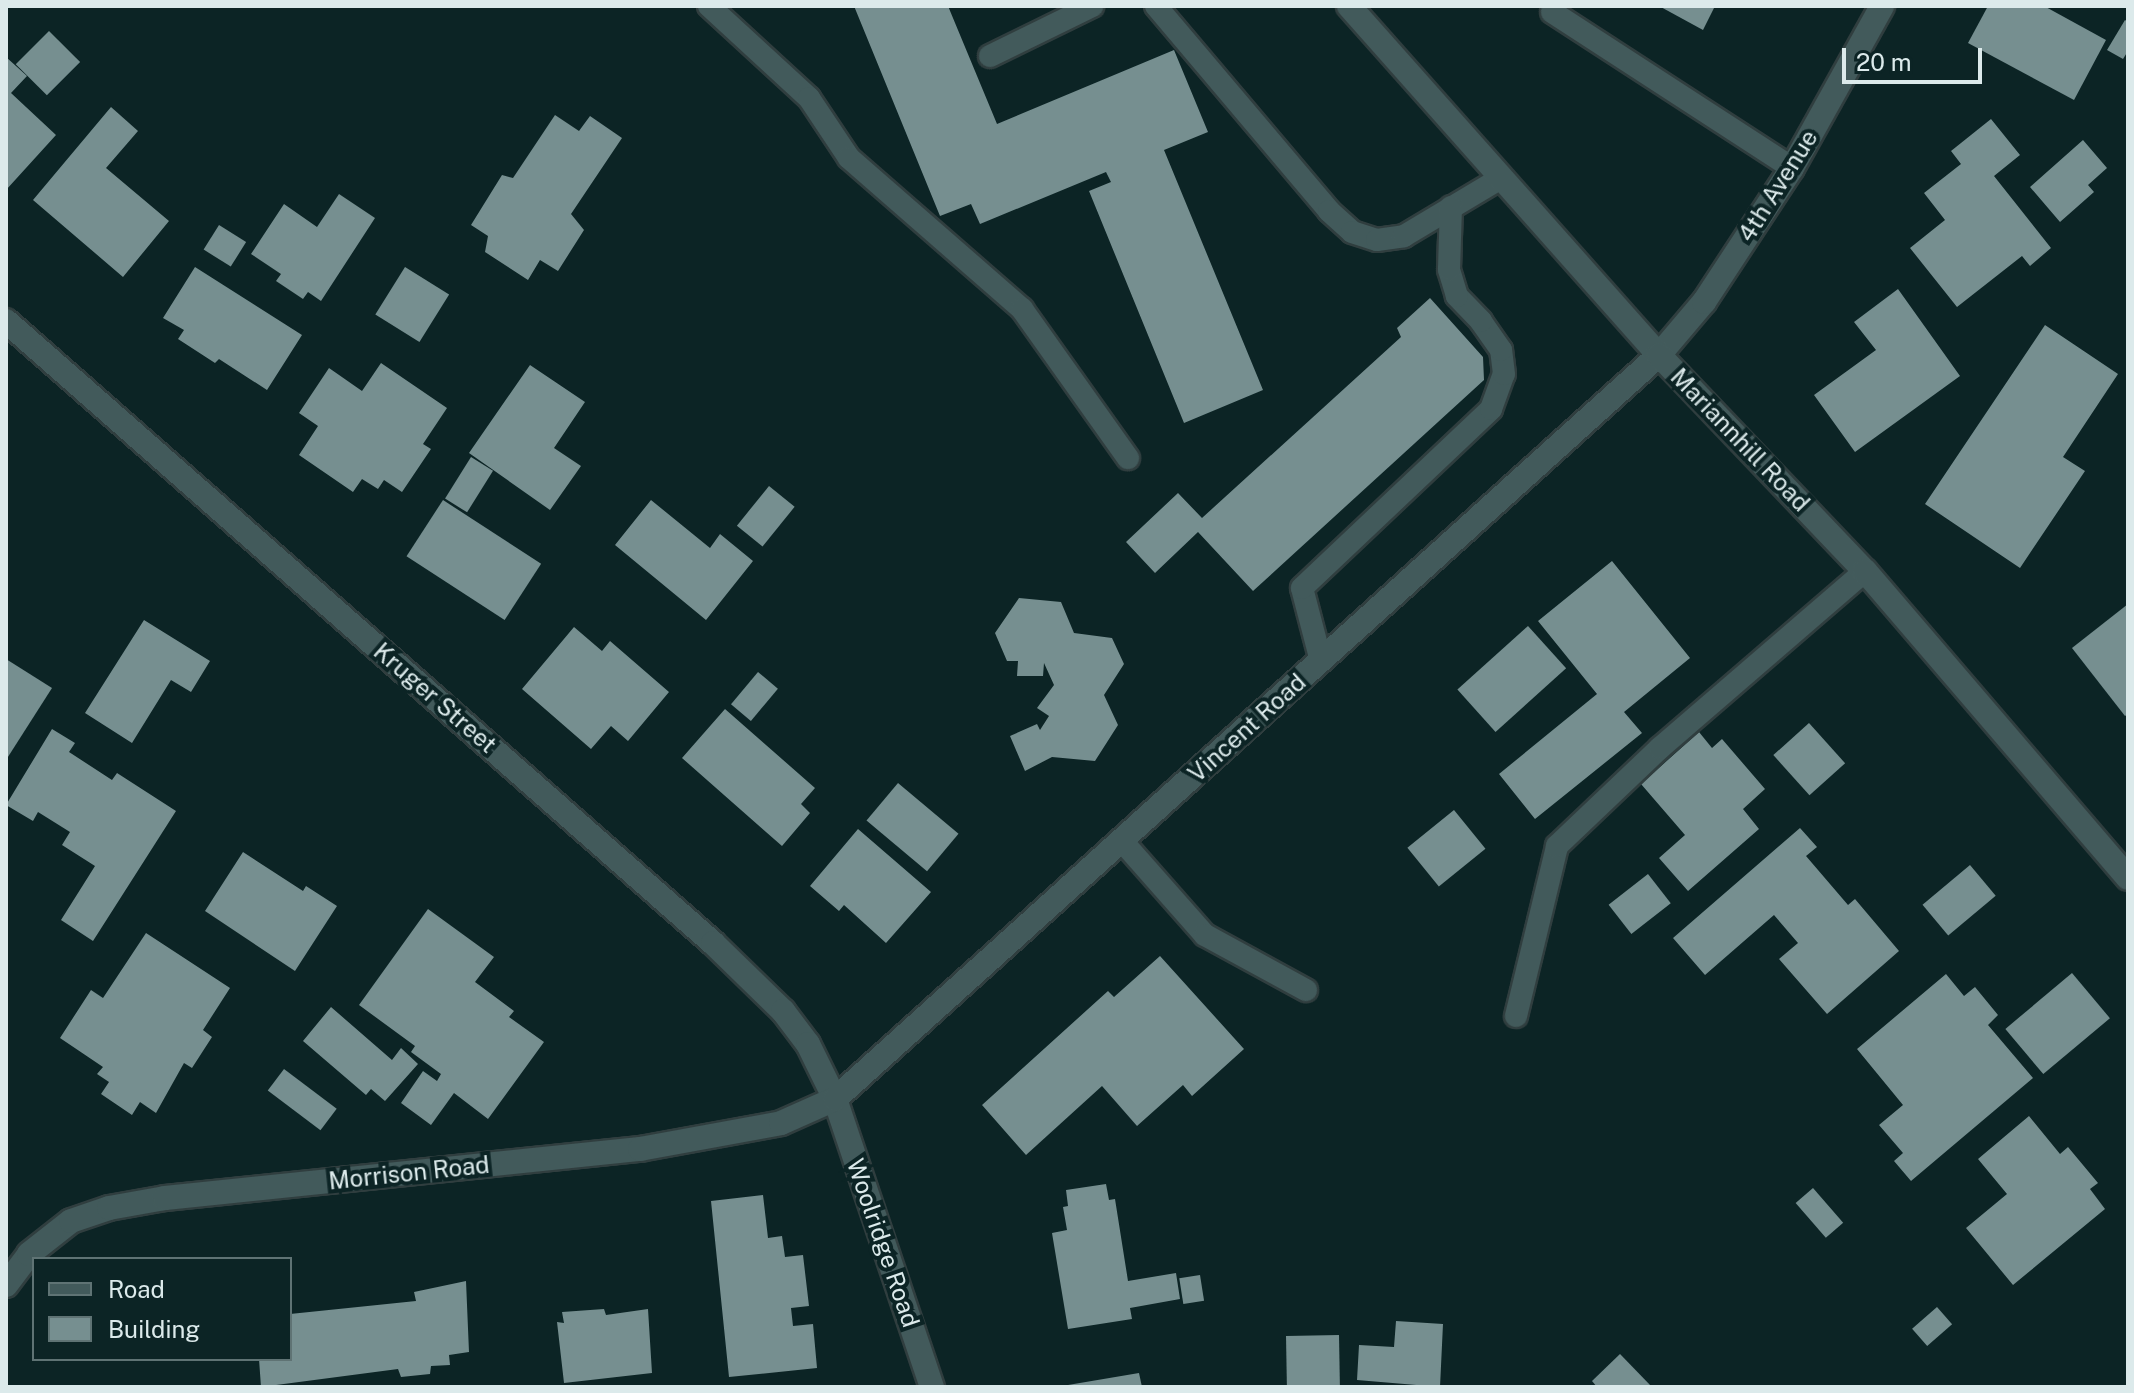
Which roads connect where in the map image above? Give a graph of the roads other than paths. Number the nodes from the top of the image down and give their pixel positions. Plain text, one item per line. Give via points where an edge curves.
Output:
1 (709, 6) edge
2 (1092, 6) edge
3 (1156, 6) edge
4 (1349, 6) edge
5 (1882, 6) edge
6 (1552, 12) dead end
7 (990, 56) dead end
8 (1792, 168) junction
9 (1501, 178) junction
10 (1451, 207) junction
11 (6, 321) edge
12 (1659, 355) junction
13 (1128, 458) dead end
14 (1865, 571) junction
15 (1321, 661) junction
16 (1122, 841) junction
17 (2128, 878) edge
18 (1306, 990) dead end
19 (1516, 1016) dead end
20 (835, 1099) junction
21 (6, 1285) edge
22 (932, 1387) edge

1 - 13 lane via 809,98 849,158 1022,309
2 - 7 lane
3 - 10 lane via 1352,232 1377,240 1404,236
4 - 9 street, Mariannhill Road
5 - 8 street, 4th Avenue
6 - 8 lane
8 - 12 street, 4th Avenue via 1704,302
9 - 10 lane
9 - 12 street, Mariannhill Road
10 - 15 lane via 1449,269 1457,296 1501,350 1504,374 1491,409 1302,588
11 - 20 street, Kruger Street via 713,943 783,1011 808,1044
12 - 14 street, Mariannhill Road
12 - 15 street, Vincent Road
14 - 17 street, Mariannhill Road
14 - 19 lane via 1660,748 1557,846
15 - 16 street, Vincent Road
16 - 18 lane via 1205,935
16 - 20 street, Vincent Road
20 - 21 street, Morrison Road via 781,1123 640,1149 109,1208 71,1221 29,1254
20 - 22 street, Woolridge Road

